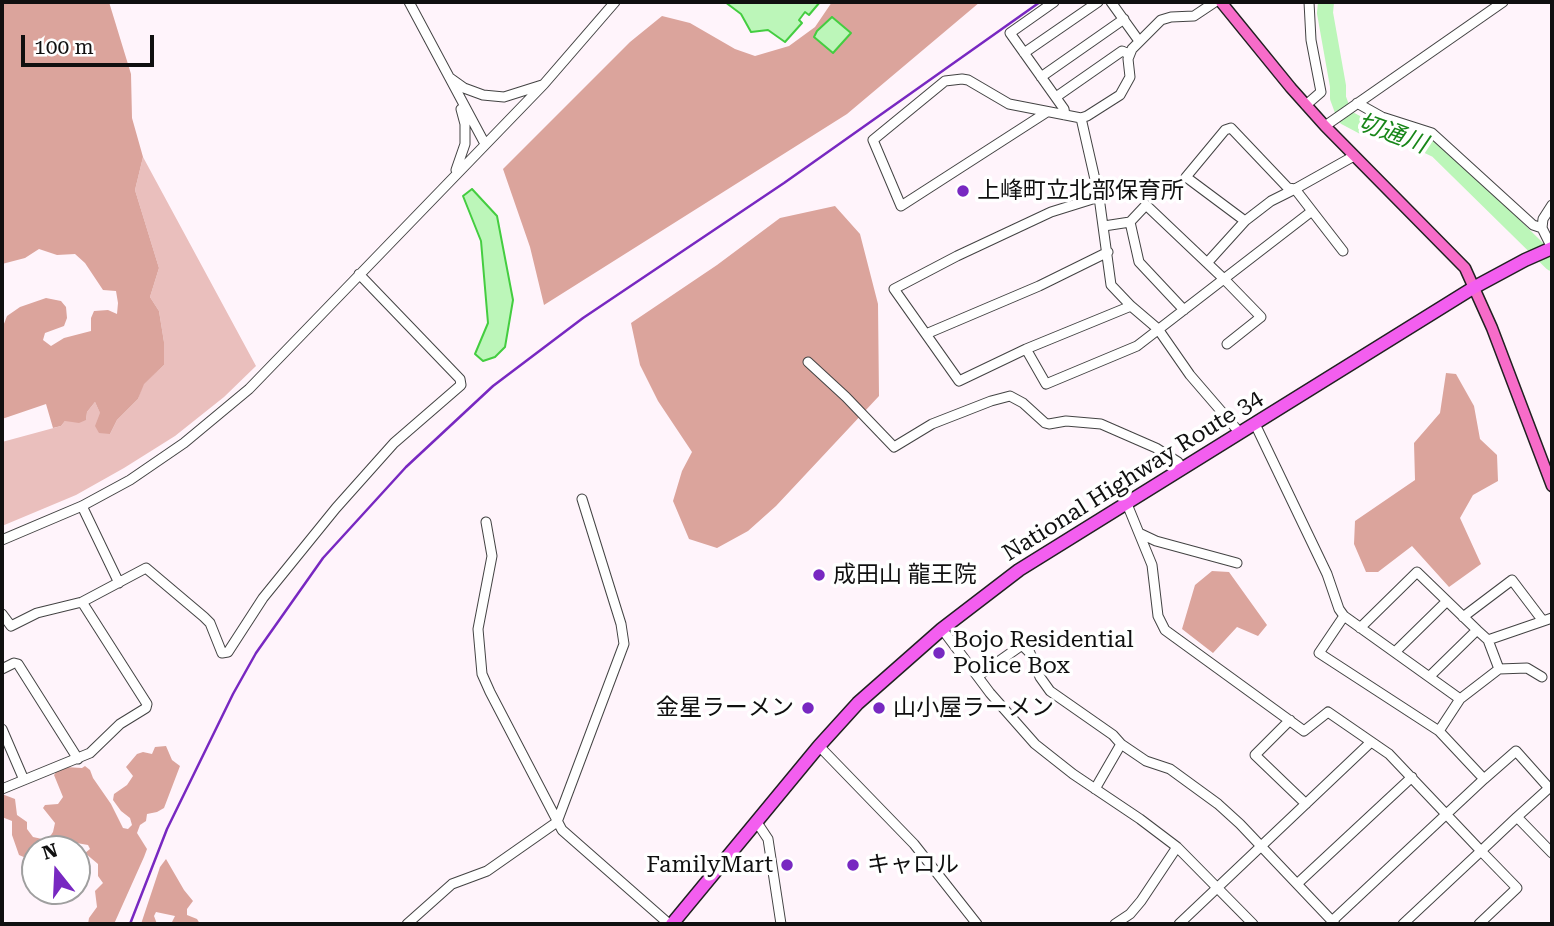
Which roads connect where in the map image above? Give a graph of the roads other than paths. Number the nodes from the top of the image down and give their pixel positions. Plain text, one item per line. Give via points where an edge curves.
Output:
1 (408, 2) edge
2 (615, 2) edge
3 (1054, 2) edge
4 (1098, 2) edge
5 (1111, 2) edge
6 (1214, 2) edge
7 (1221, 2) edge
8 (1309, 2) edge
9 (1503, 2) edge
10 (1124, 19) junction
11 (1139, 41) junction
12 (1024, 53) junction
13 (1129, 54) junction
14 (449, 76) junction
15 (1041, 77) junction
16 (544, 84) junction
17 (455, 90) junction
18 (1056, 97) junction
19 (1357, 103) junction
20 (1306, 105) junction
21 (1047, 112) junction
22 (1065, 115) junction
23 (1081, 118) junction
24 (1325, 126) junction
25 (485, 144) junction
26 (1354, 156) junction
27 (450, 180) junction
28 (1295, 189) junction
29 (1099, 197) junction
30 (1552, 205) edge
31 (1312, 211) junction
32 (1245, 221) junction
33 (1130, 222) junction
34 (1104, 226) junction
35 (1542, 228) junction
36 (1552, 248) edge
37 (1343, 251) dead end
38 (1108, 252) junction
39 (1207, 263) junction
40 (359, 274) junction
41 (1225, 280) junction
42 (1474, 288) junction
43 (1131, 306) junction
44 (1184, 310) junction
45 (1158, 329) junction
46 (926, 334) junction
47 (1227, 344) dead end
48 (1026, 349) junction
49 (808, 362) dead end
50 (1255, 424) junction
51 (1240, 433) junction
52 (1183, 469) junction
53 (1552, 486) edge
54 (582, 499) dead end
55 (1127, 503) junction
56 (82, 506) junction
57 (486, 522) dead end
58 (1139, 533) junction
59 (2, 540) edge
60 (1237, 564) dead end
61 (119, 583) junction
62 (1447, 601) junction
63 (82, 602) junction
64 (2, 614) edge
65 (1344, 616) junction
66 (1462, 617) junction
67 (1548, 619) edge
68 (1360, 628) junction
69 (942, 629) junction
70 (1476, 630) junction
71 (1488, 640) junction
72 (1395, 652) junction
73 (2, 668) edge
74 (1499, 669) junction
75 (978, 676) junction
76 (1430, 676) junction
77 (1542, 677) dead end
78 (1460, 699) junction
79 (1290, 720) junction
80 (2, 729) edge
81 (1440, 731) junction
82 (1371, 742) junction
83 (1121, 744) junction
84 (819, 746) junction
85 (78, 759) junction
86 (1412, 777) junction
87 (1484, 779) junction
88 (24, 780) junction
89 (2, 789) edge
90 (1095, 789) junction
91 (1550, 789) edge
92 (1306, 804) junction
93 (1446, 814) junction
94 (1517, 817) junction
95 (756, 821) junction
96 (557, 822) junction
97 (1262, 846) junction
98 (1177, 847) junction
99 (1481, 851) junction
100 (1552, 853) edge
101 (1297, 884) junction
102 (1218, 887) junction
103 (1334, 923) edge
104 (407, 924) edge
105 (670, 924) edge
106 (781, 924) edge
107 (977, 924) edge
108 (1115, 924) edge
109 (1179, 924) edge
110 (1253, 924) edge
111 (1403, 924) edge
112 (1479, 924) edge

1 - 14 street
2 - 16 street
3 - 12 street via 1010,33
4 - 12 street
5 - 10 street
6 - 11 street via 1194,16 1165,17
7 - 20 main road
8 - 20 street via 1321,92
9 - 19 street
10 - 11 street
10 - 15 street
11 - 13 street
12 - 15 street
13 - 18 street via 1122,51
13 - 23 street via 1130,77 1120,95
14 - 16 street via 464,89 504,97
14 - 17 street
15 - 18 street
16 - 25 street
17 - 25 street
17 - 27 street via 466,124 465,144
18 - 22 street
19 - 24 street
19 - 35 street via 1381,117 1432,133 1533,225
20 - 24 main road
21 - 21 street via 901,206 873,140 945,81 968,80 1009,104
21 - 22 street
22 - 23 street
23 - 29 street
24 - 26 main road
25 - 27 street
26 - 28 street
26 - 42 main road via 1449,250
27 - 40 street
28 - 31 street
28 - 32 street
28 - 32 street via 1288,188 1231,128 1225,130 1186,177
29 - 34 street
29 - 46 street via 1051,212 894,289
30 - 35 street
31 - 37 street
31 - 41 street
32 - 39 street
33 - 34 street
33 - 39 street via 1146,205
33 - 44 street via 1139,262
34 - 38 street
35 - 36 street
36 - 42 highway, National Highway Route 34
38 - 43 street via 1111,285
38 - 46 street
39 - 41 street
40 - 56 street via 240,397 130,480
40 - 61 street via 460,379 461,386 394,443 336,508 263,598 225,654 205,617 146,568
41 - 44 street
41 - 47 street via 1261,317
42 - 50 highway, National Highway Route 34
42 - 53 main road
43 - 45 street
43 - 48 street
44 - 45 street
45 - 48 street via 1137,346 1046,384
45 - 51 street
46 - 48 street via 959,381
49 - 52 street via 894,447 932,424 1010,396 1045,423 1101,424 1156,448
50 - 51 highway, National Highway Route 34
50 - 65 street
51 - 52 highway, National Highway Route 34
52 - 55 highway, National Highway Route 34
54 - 96 street via 624,644
55 - 58 street
55 - 69 highway, National Highway Route 34 via 1019,570
56 - 59 street
56 - 61 street
57 - 96 street via 492,556 478,629 482,674
58 - 60 street
58 - 79 street via 1152,565 1164,630
61 - 63 street
62 - 66 street
62 - 68 street via 1417,572
62 - 72 street
63 - 64 street via 37,613 10,626
63 - 85 street via 147,704
65 - 68 street
65 - 81 street via 1318,653
66 - 67 street via 1512,580
66 - 70 street
67 - 71 street
68 - 72 street
69 - 75 street
69 - 84 highway, National Highway Route 34 via 858,704
70 - 71 street
70 - 76 street
71 - 74 street
72 - 76 street
73 - 85 street via 18,664
74 - 77 street via 1527,668
74 - 78 street
75 - 83 street via 1021,645 1050,691
75 - 90 street via 1035,744
76 - 78 street
78 - 81 street
79 - 82 street via 1304,731 1328,712
79 - 92 street via 1255,755
80 - 88 street
81 - 87 street
82 - 86 street
82 - 92 street
83 - 90 street
83 - 97 street via 1188,781
84 - 95 highway, National Highway Route 34
84 - 107 street via 914,844
85 - 88 street
86 - 93 street
86 - 101 street
87 - 91 street via 1516,751
87 - 93 street
88 - 89 street
90 - 98 street
91 - 94 street
92 - 97 street
93 - 99 street
93 - 103 street
94 - 99 street
94 - 100 street
95 - 105 highway, National Highway Route 34
95 - 106 street via 768,839
96 - 104 street via 487,871 452,884
96 - 105 street via 568,837
97 - 101 street
97 - 102 street
98 - 102 street
98 - 108 street via 1141,901
99 - 111 street
99 - 112 street via 1517,888
101 - 103 street
102 - 109 street
102 - 110 street

